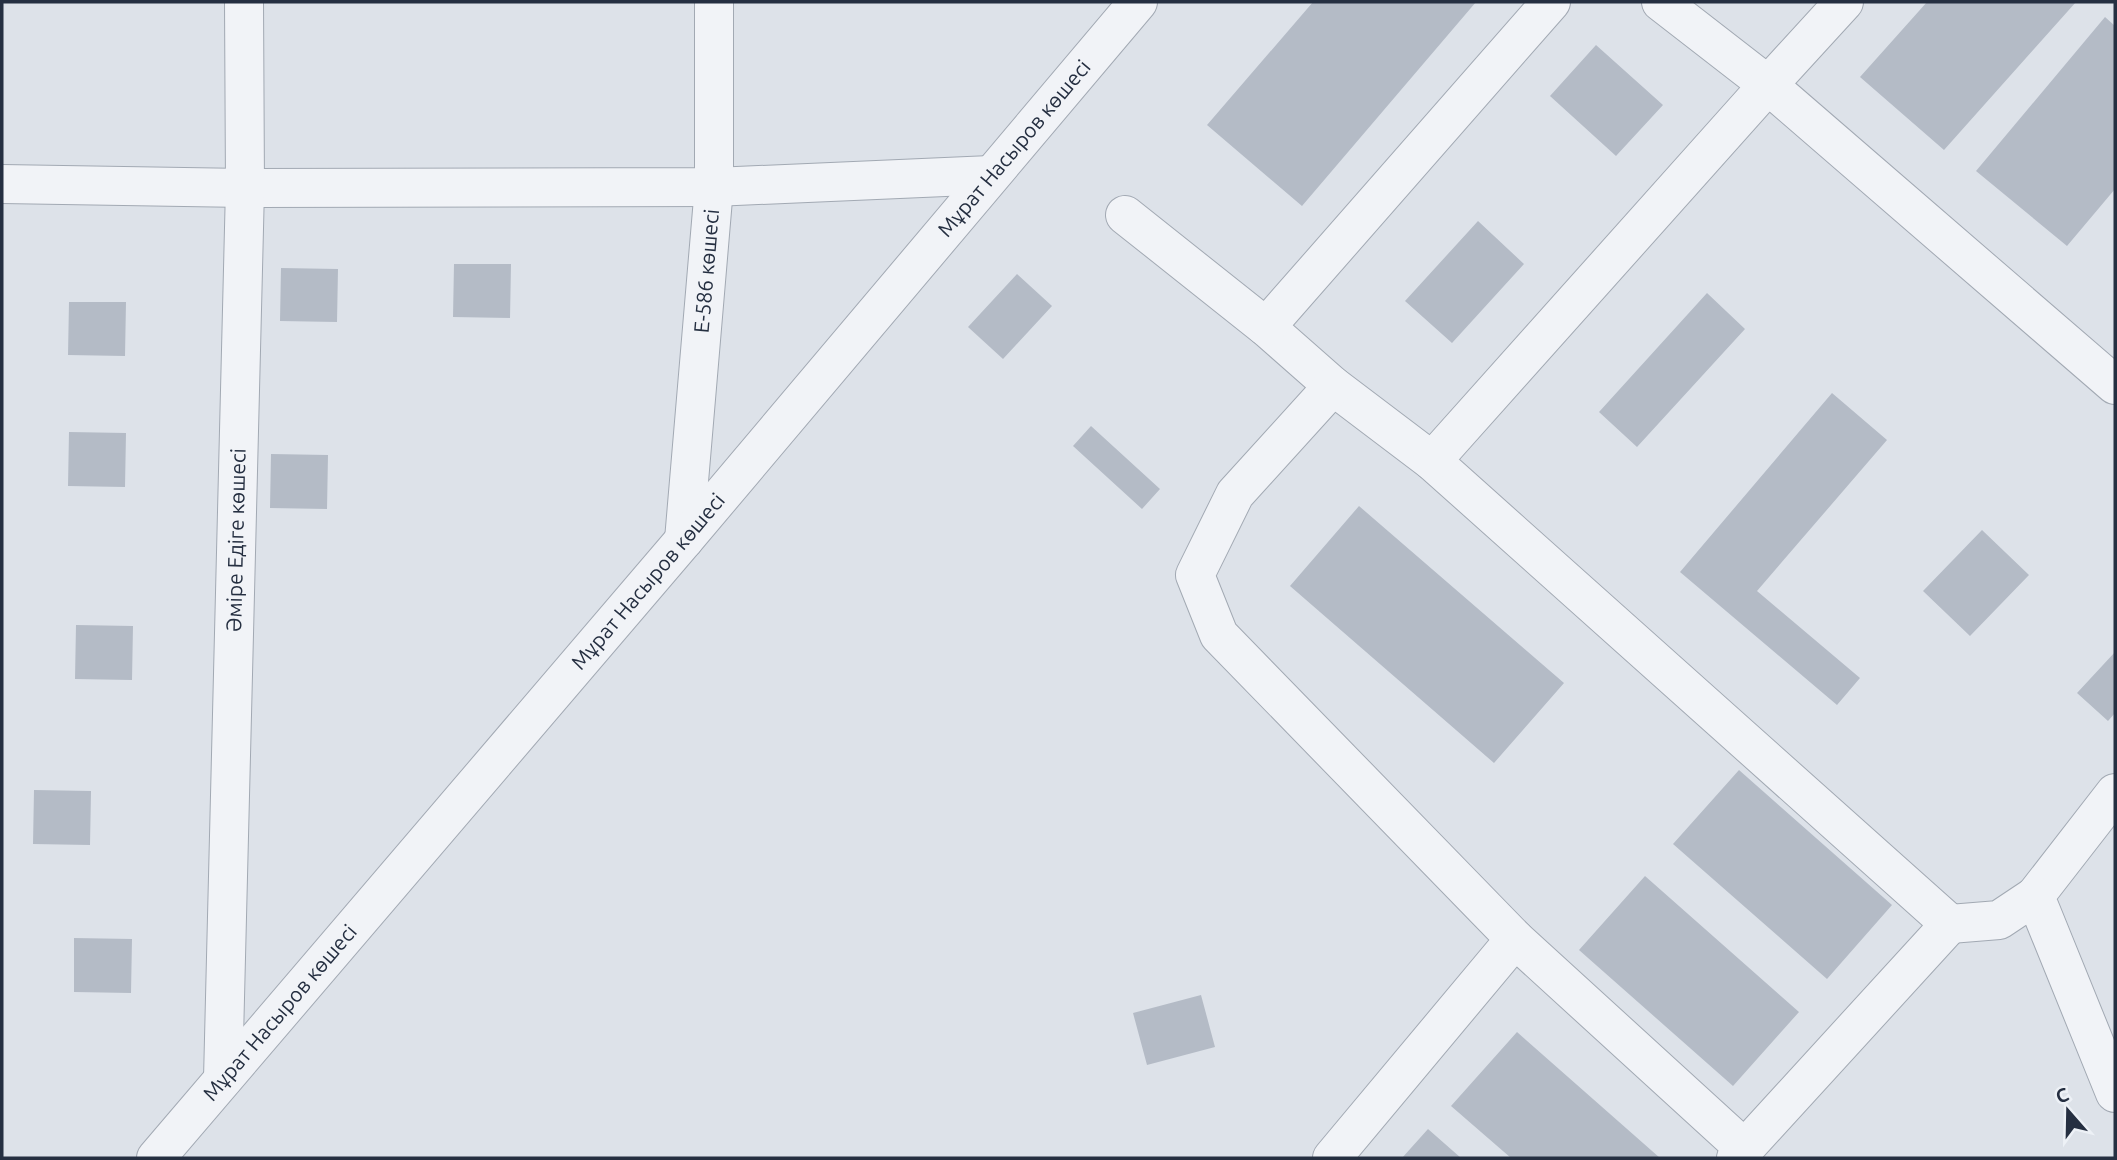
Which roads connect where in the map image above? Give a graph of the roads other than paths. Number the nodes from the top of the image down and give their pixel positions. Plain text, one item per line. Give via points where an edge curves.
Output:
1 (244, 2) edge
2 (715, 2) edge
3 (1138, 2) edge
4 (1551, 2) edge
5 (1661, 2) edge
6 (1844, 2) edge
7 (1768, 85) junction
8 (991, 175) junction
9 (2, 184) edge
10 (714, 187) junction
11 (245, 188) junction
12 (1125, 215) dead end
13 (1266, 327) junction
14 (2115, 385) edge
15 (1333, 386) junction
16 (1432, 461) junction
17 (684, 540) junction
18 (2115, 793) edge
19 (2035, 896) junction
20 (1950, 924) junction
21 (1515, 939) junction
22 (223, 1079) junction
23 (2115, 1093) edge
24 (1740, 1154) edge
25 (156, 1158) edge
26 (1332, 1158) edge

1 - 11 street, Әміре Едіге көшесі
2 - 10 street, Е-586 көшесі
3 - 8 street, Мұрат Насыров көшесі
4 - 13 street
5 - 7 street
6 - 7 street
7 - 14 street
7 - 16 street
8 - 10 street
8 - 17 street, Мұрат Насыров көшесі
9 - 11 street
10 - 11 street
10 - 17 street, Е-586 көшесі
11 - 22 street, Әміре Едіге көшесі
12 - 13 street
13 - 15 street
15 - 16 street
15 - 21 street via 1235,494 1195,575 1219,635
16 - 20 street
17 - 22 street, Мұрат Насыров көшесі
18 - 19 street
19 - 20 street via 1999,920
19 - 23 street
20 - 24 street
21 - 24 street
21 - 26 street
22 - 25 street, Мұрат Насыров көшесі

